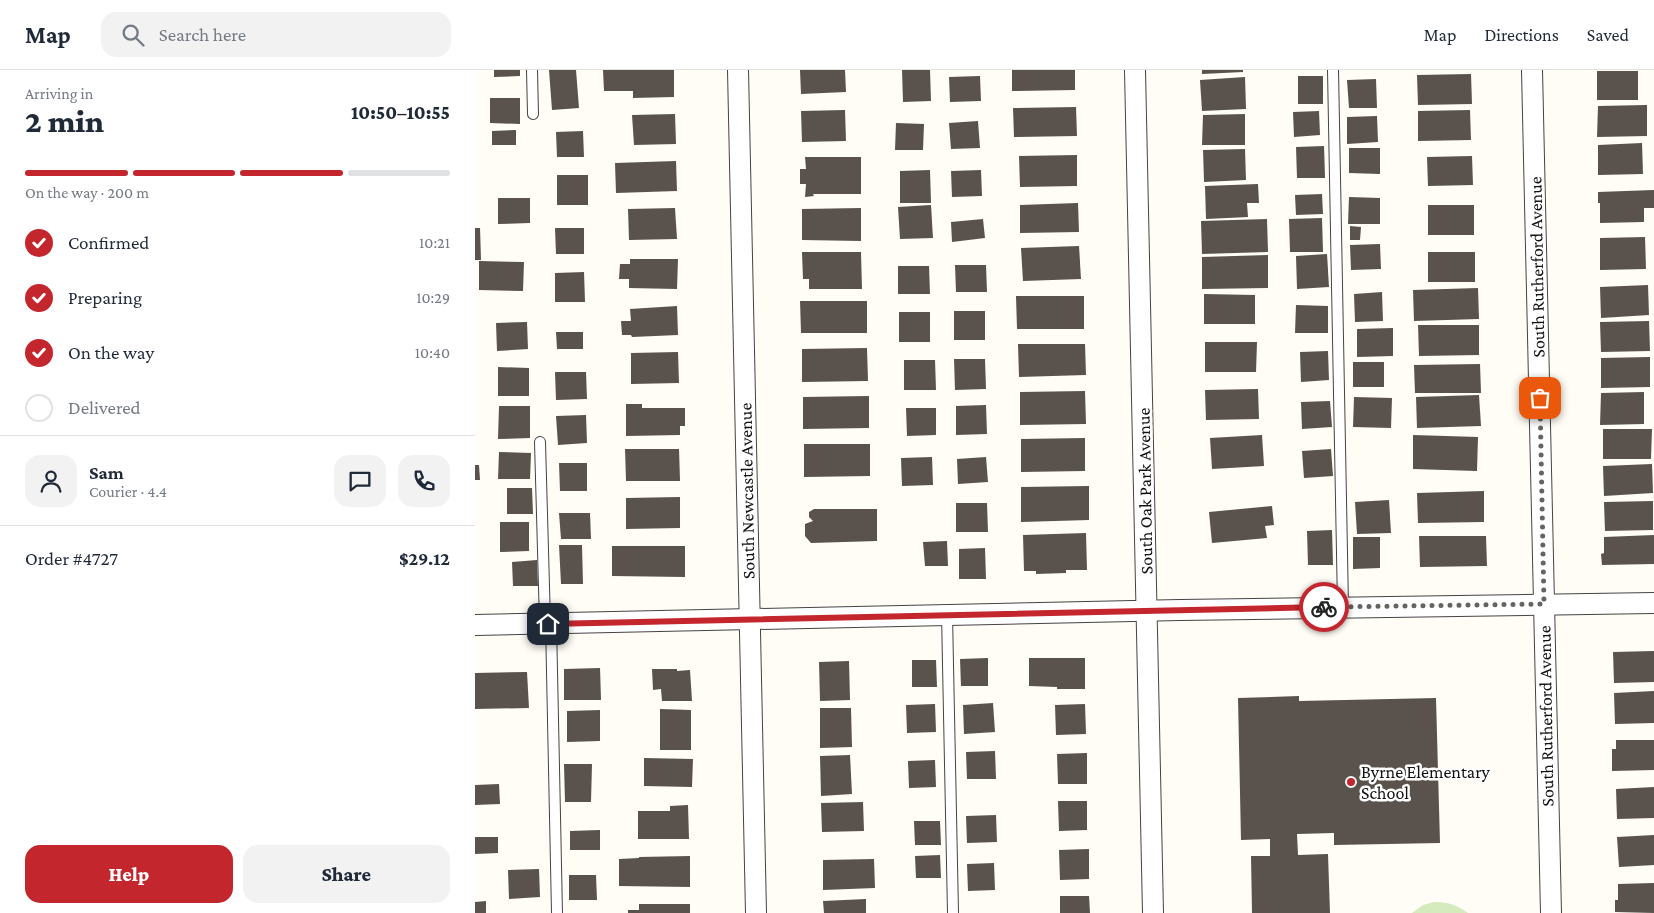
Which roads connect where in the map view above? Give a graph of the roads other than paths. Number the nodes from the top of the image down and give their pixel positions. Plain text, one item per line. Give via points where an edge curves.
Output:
1 (532, 70) edge
2 (738, 70) edge
3 (1135, 70) edge
4 (1333, 70) edge
5 (1533, 70) edge
6 (533, 114) dead end
7 (541, 442) dead end
8 (1654, 603) edge
9 (1544, 604) junction
10 (1343, 607) junction
11 (1147, 610) junction
12 (947, 614) junction
13 (750, 620) junction
14 (548, 624) junction
15 (475, 625) edge
16 (557, 913) edge
17 (756, 913) edge
18 (953, 913) edge
19 (1153, 913) edge
20 (1551, 913) edge

1 - 6 lane
2 - 13 street, South Newcastle Avenue
3 - 11 street, South Oak Park Avenue
4 - 10 lane
5 - 9 street, South Rutherford Avenue
7 - 14 lane
8 - 9 street
9 - 10 street
9 - 20 street, South Rutherford Avenue
10 - 11 street
11 - 12 street
11 - 19 street, South Oak Park Avenue
12 - 13 street
12 - 18 lane
13 - 14 street
13 - 17 street, South Newcastle Avenue
14 - 15 street
14 - 16 lane

